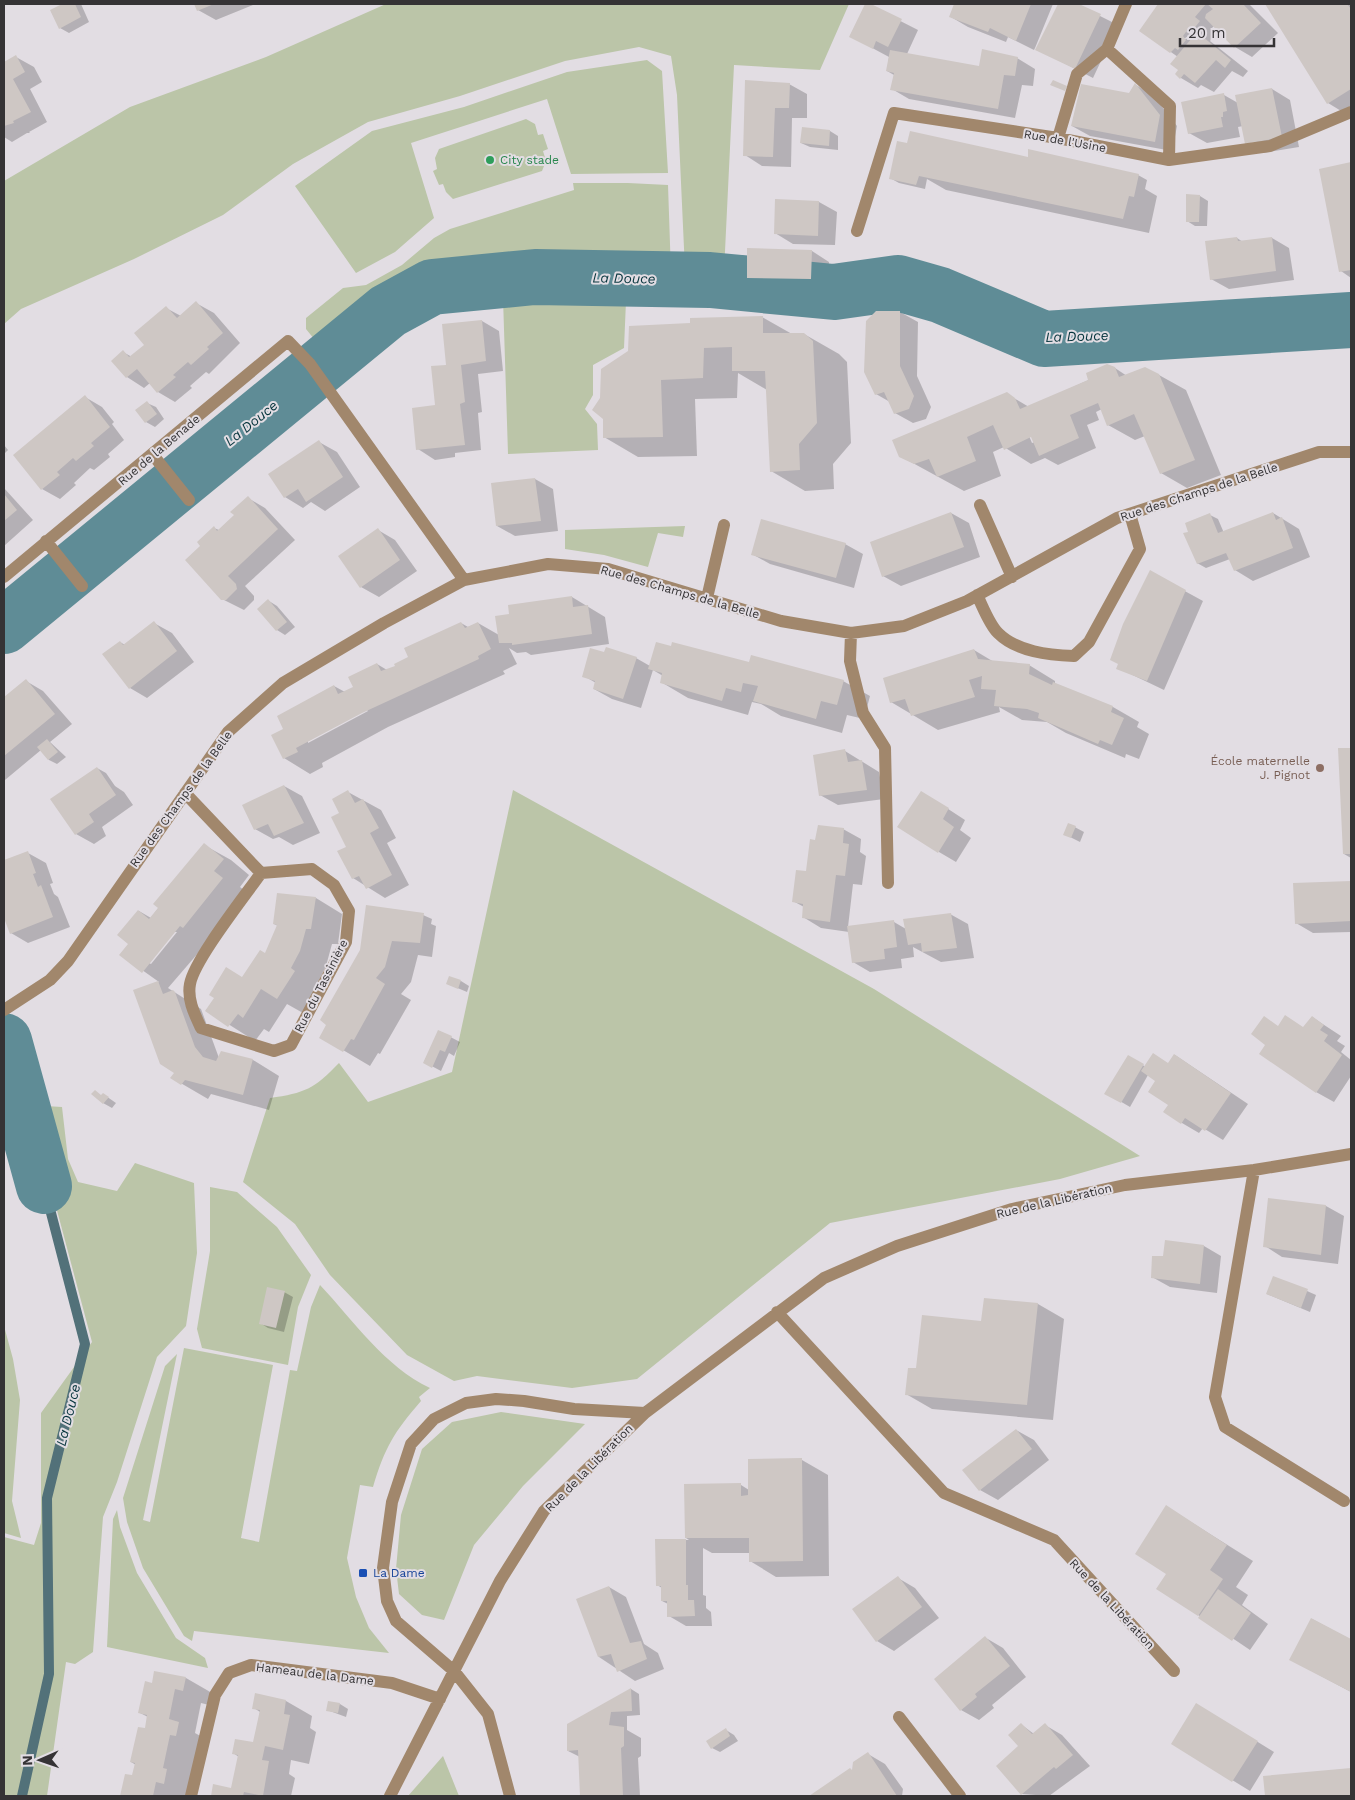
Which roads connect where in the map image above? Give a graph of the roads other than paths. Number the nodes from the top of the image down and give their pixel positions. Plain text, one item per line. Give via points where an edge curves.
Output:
1 (1126, 4) edge
2 (1107, 49) junction
3 (1351, 112) edge
4 (1058, 138) junction
5 (1169, 160) junction
6 (857, 231) dead end
7 (1351, 452) edge
8 (153, 455) junction
9 (189, 500) dead end
10 (980, 505) dead end
11 (1130, 514) junction
12 (724, 525) dead end
13 (46, 542) junction
14 (1012, 576) junction
15 (4, 578) edge
16 (464, 580) junction
17 (82, 586) dead end
18 (977, 595) junction
19 (707, 598) junction
20 (851, 633) junction
21 (185, 793) junction
22 (261, 872) junction
23 (888, 883) dead end
24 (5, 1009) edge
25 (1351, 1154) edge
26 (1254, 1170) junction
27 (777, 1312) junction
28 (644, 1413) junction
29 (1344, 1501) dead end
30 (454, 1671) junction
31 (1174, 1671) dead end
32 (440, 1699) junction
33 (898, 1718) dead end
34 (191, 1796) edge
35 (390, 1796) edge
36 (510, 1796) edge
37 (960, 1796) edge

1 - 2 street
2 - 4 street via 1077,74
2 - 5 street via 1170,106
3 - 5 street, Rue de l'Usine via 1270,146
4 - 5 street, Rue de l'Usine
4 - 6 street, Rue de l'Usine via 894,113
7 - 11 street, Rue des Champs de la Belle via 1319,452
8 - 9 street
8 - 13 street, Rue de la Benade
8 - 16 street, Rue de la Benade via 288,341 310,364
10 - 14 street
11 - 14 street, Rue des Champs de la Belle via 1117,518
11 - 18 street via 1140,549 1089,642 1074,656 1054,655 1018,646 998,632
12 - 19 street
13 - 15 street, Rue de la Benade
13 - 17 street
14 - 18 street, Rue des Champs de la Belle
16 - 19 street, Rue des Champs de la Belle via 548,564 608,569
16 - 21 street, Rue des Champs de la Belle via 384,622 283,683 228,732
18 - 20 street, Rue des Champs de la Belle via 904,626
19 - 20 street, Rue des Champs de la Belle via 781,621
20 - 23 street via 850,661 864,712 885,748
21 - 22 street
21 - 24 street, Rue des Champs de la Belle via 68,961 50,980
22 - 22 street, Rue du Tassinière via 205,953 190,984 191,1007 201,1028 274,1051 291,1045 346,942 349,911 334,885 312,869
25 - 26 street, Rue de la Libération
26 - 27 street, Rue de la Libération via 1125,1185 1012,1209 897,1246 824,1278
26 - 29 street via 1215,1397 1224,1427
27 - 28 street, Rue de la Libération
27 - 31 street, Rue de la Libération via 944,1493 1054,1540
28 - 30 street, Rue de la Libération via 544,1512 500,1581
28 - 30 street via 574,1409 496,1399 466,1403 434,1418 411,1444 392,1502 383,1568 387,1601 396,1621
30 - 32 street, Rue de la Libération
30 - 36 street via 488,1714
32 - 34 street, Hameau de la Dame via 392,1683 251,1665 229,1673 216,1695
32 - 35 street, Rue de la Libération
33 - 37 street

